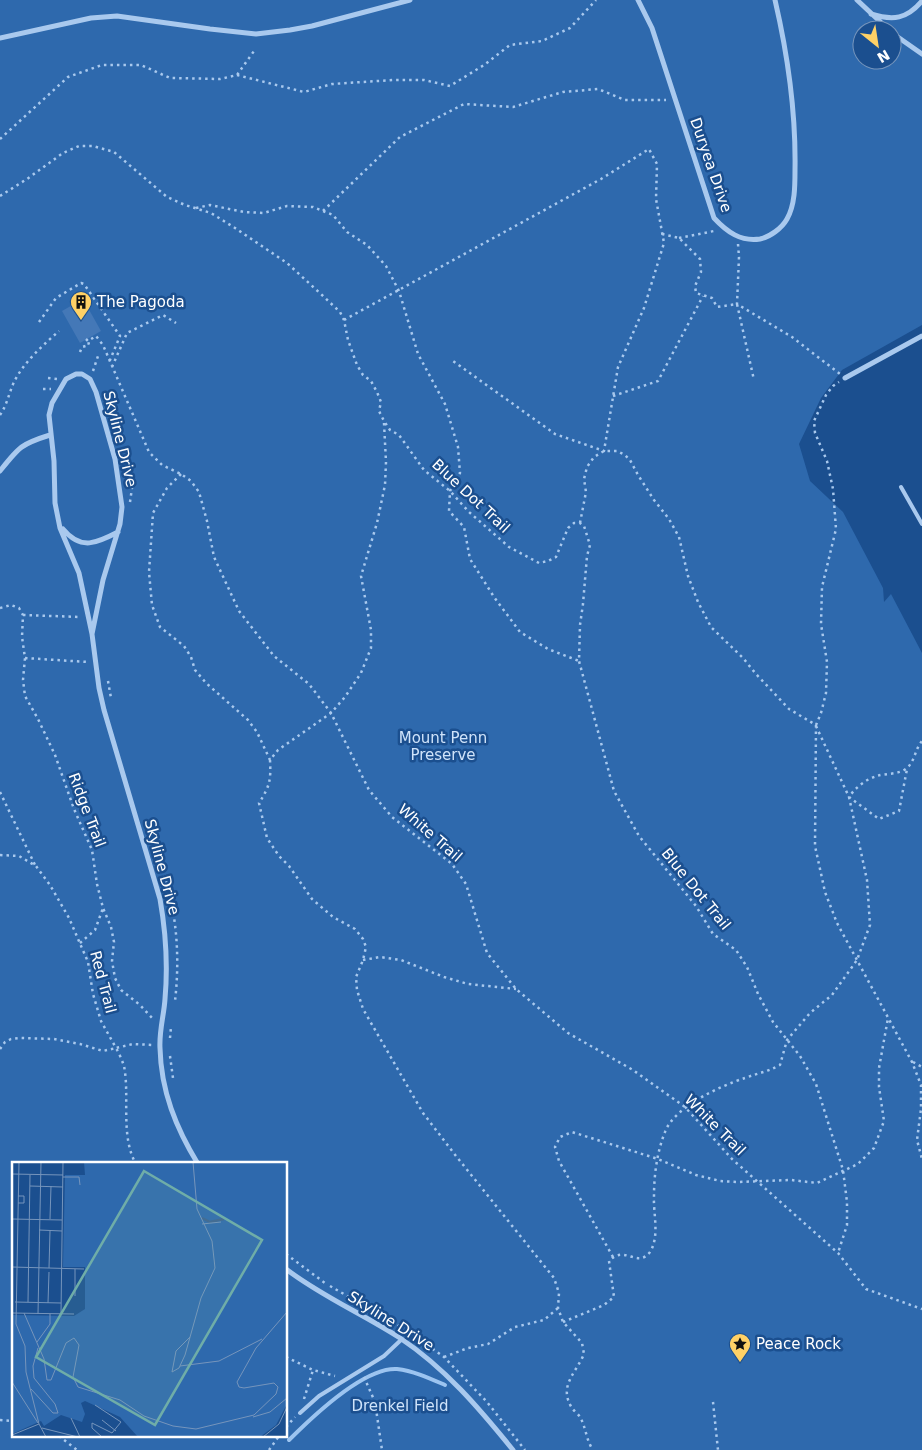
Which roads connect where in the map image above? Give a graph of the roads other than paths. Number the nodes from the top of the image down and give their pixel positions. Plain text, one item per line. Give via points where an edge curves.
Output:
1 (410, 0) edge
2 (638, 0) edge
3 (775, 0) edge
4 (857, 0) edge
5 (922, 1) edge
6 (871, 14) junction
7 (878, 20) edge
8 (0, 38) edge
9 (902, 40) edge
10 (922, 54) edge
11 (922, 336) edge
12 (845, 378) road end
13 (50, 435) junction
14 (0, 471) edge
15 (901, 487) dead end
16 (922, 524) edge
17 (59, 525) junction
18 (118, 532) junction
19 (92, 634) junction
20 (197, 1162) edge
21 (288, 1270) edge
22 (402, 1339) junction
23 (300, 1413) dead end
24 (513, 1450) edge

1 - 8 street via 312,26 256,34 117,16 91,18
2 - 3 street, Duryea Drive via 652,28 714,218 737,237 750,240 764,238 776,231 787,219 793,203 796,142 793,98 786,46
4 - 6 street
5 - 6 street via 894,19
6 - 7 street
9 - 10 street
11 - 12 street
13 - 14 street via 24,444
13 - 17 street, Skyline Drive
13 - 18 street, Skyline Drive via 52,403 66,379 76,374 90,378 100,404 120,485 122,507
15 - 16 lane
17 - 18 street via 70,537 88,544
17 - 19 street, Skyline Drive via 79,573
18 - 19 street, Skyline Drive
19 - 20 street, Skyline Drive via 104,710 151,865 165,925 166,981 160,1026 164,1084 181,1134
21 - 22 street, Skyline Drive
22 - 23 lane via 384,1356 319,1396
22 - 24 street, Skyline Drive via 445,1372

